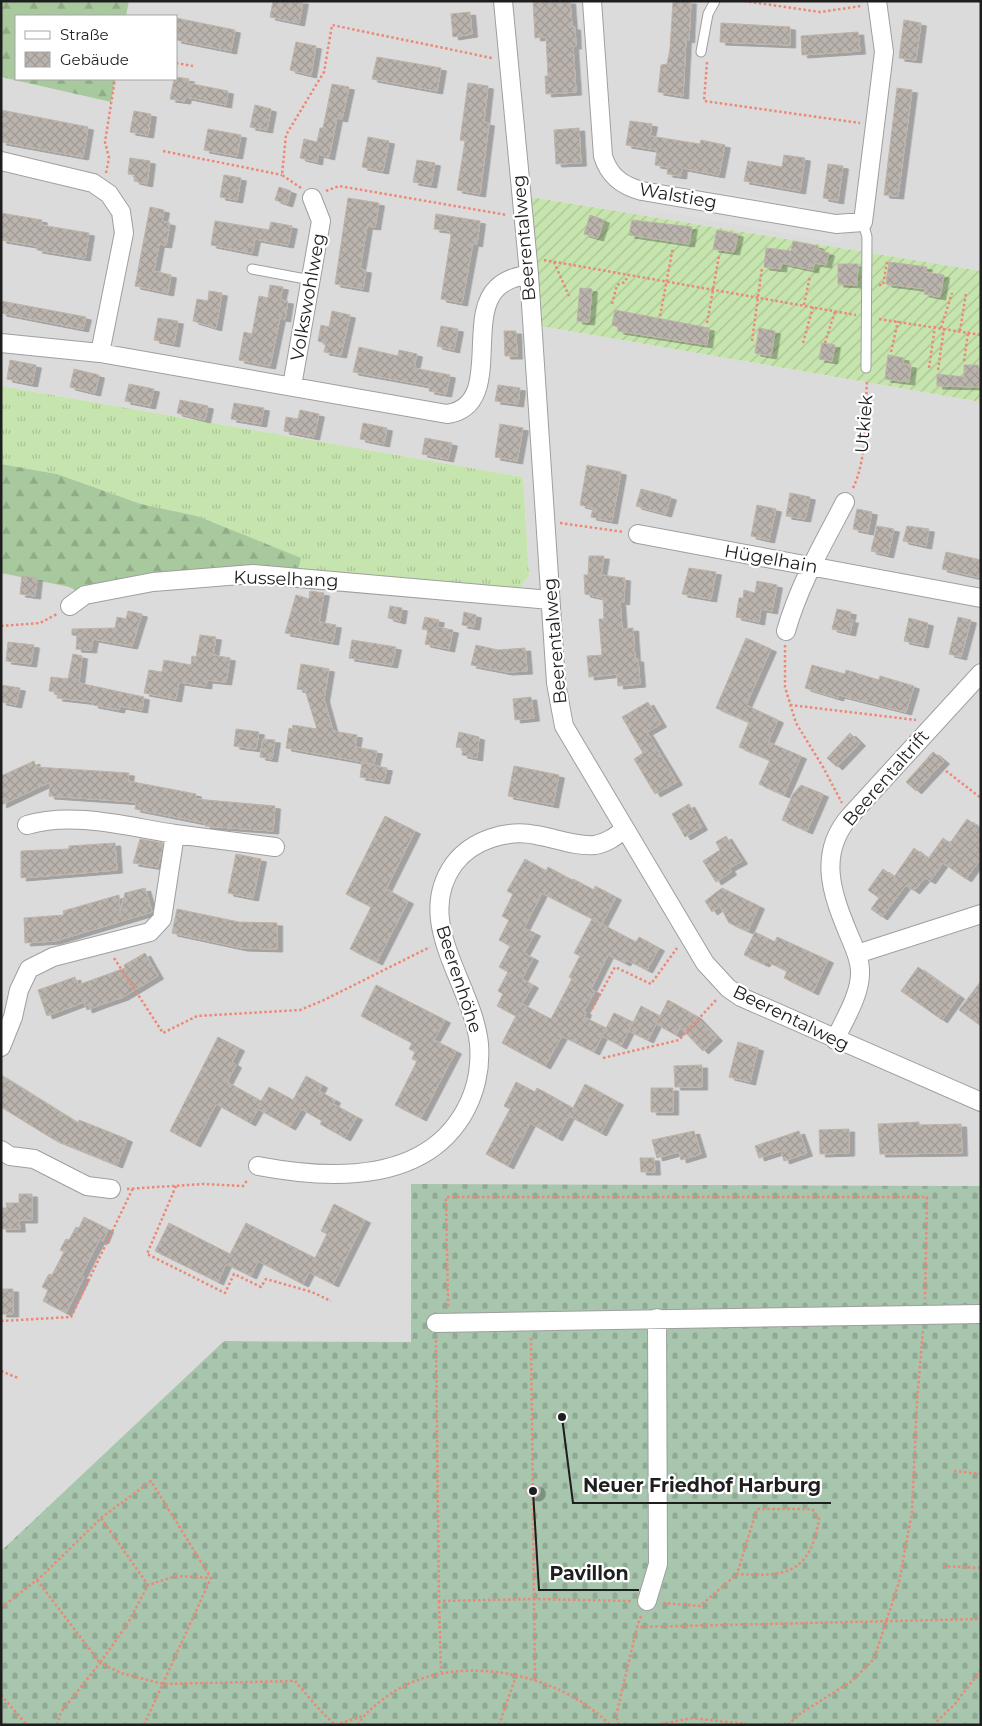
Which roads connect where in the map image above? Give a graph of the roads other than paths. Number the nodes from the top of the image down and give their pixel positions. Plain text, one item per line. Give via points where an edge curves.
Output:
1 (503, 1) edge
2 (592, 1) edge
3 (715, 1) edge
4 (871, 3) edge
5 (701, 52) dead end
6 (1, 161) edge
7 (312, 198) road end
8 (863, 222) junction
9 (252, 269) dead end
10 (529, 274) junction
11 (311, 280) junction
12 (5, 343) edge
13 (100, 353) junction
14 (866, 368) road end
15 (292, 386) junction
16 (845, 502) road end
17 (638, 534) road end
18 (811, 566) junction
19 (981, 598) edge
20 (550, 600) junction
21 (70, 606) road end
22 (786, 631) road end
23 (981, 673) edge
24 (27, 825) dead end
25 (625, 829) junction
26 (175, 834) junction
27 (275, 847) dead end
28 (981, 914) edge
29 (857, 954) junction
30 (835, 1040) junction
31 (1, 1047) edge
32 (981, 1102) edge
33 (1, 1150) edge
34 (258, 1166) road end
35 (111, 1190) road end
36 (981, 1314) edge
37 (657, 1318) junction
38 (443, 1323) road end
39 (647, 1601) road end

1 - 10 street, Beerentalweg
2 - 8 street, Walstieg via 603,156 606,166 618,180 634,189 700,201 836,224
3 - 5 lane via 708,14
4 - 8 street, Utkiek via 884,52
6 - 13 street via 76,177 100,186 121,212 124,233
7 - 11 street, Volkswohlweg via 321,221
8 - 14 lane, Utkiek via 866,230
9 - 11 lane
10 - 15 street, Volkswohlweg via 504,282 490,297 477,390 472,402 463,409 440,414
10 - 20 street, Beerentalweg
11 - 15 street, Volkswohlweg
12 - 13 street, Volkswohlweg
13 - 15 street, Volkswohlweg
16 - 18 street
17 - 18 street, Hügelhain
18 - 19 street, Hügelhain
18 - 22 street
20 - 21 street, Kusselhang via 253,574 153,582 85,595
20 - 25 street, Beerentalweg via 556,683 564,726
23 - 29 street, Beerentaltrift via 850,816 835,842 830,860 830,879
24 - 26 street via 45,819 93,821
25 - 30 street, Beerentalweg via 706,963 728,988 740,997
25 - 34 street, Beerenhöhe via 597,845 522,833 494,838 470,848 455,863 441,892 439,914 443,940 471,1007 479,1055 471,1098 449,1133 415,1159 389,1168 326,1174
26 - 27 street
26 - 31 street via 162,919 150,932 53,957 29,969
28 - 29 street
29 - 30 street, Beerentaltrift via 859,981
30 - 32 street, Beerentalweg
33 - 35 street via 10,1156 34,1159 87,1186
36 - 37 street
37 - 38 street
37 - 39 street via 658,1564

